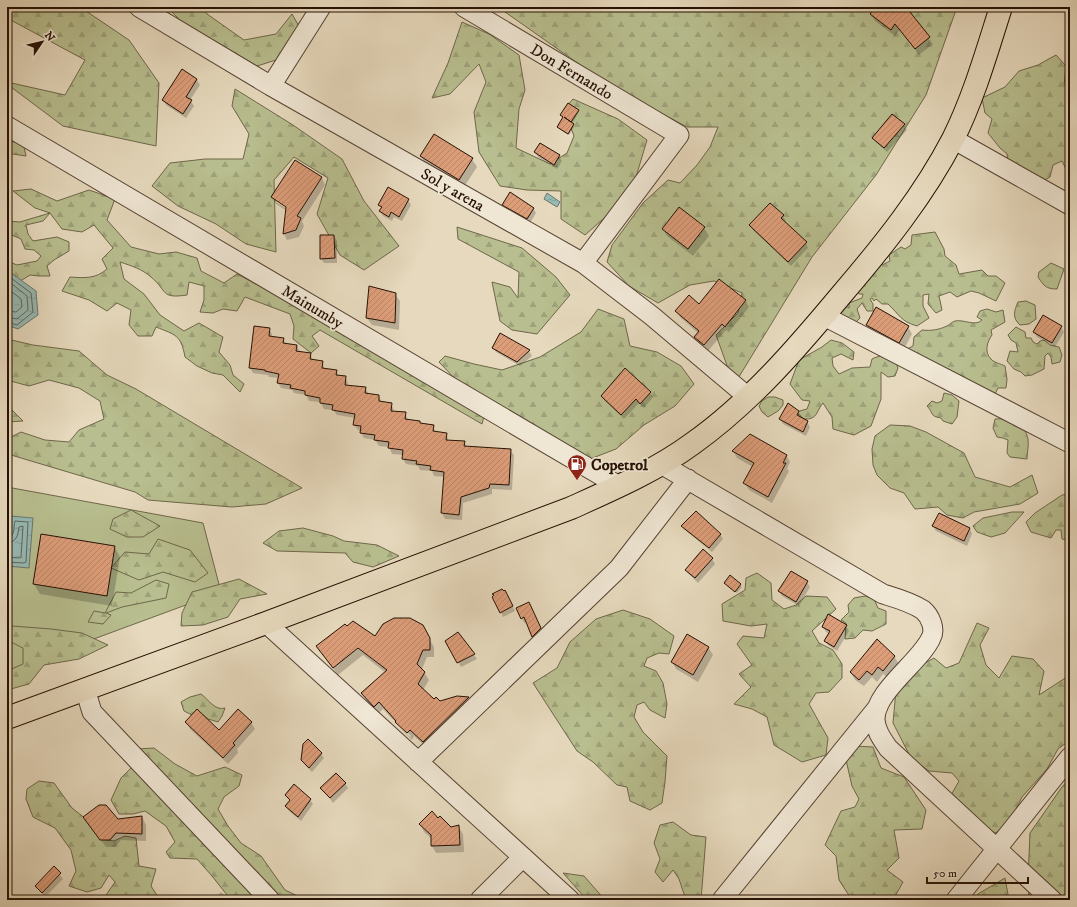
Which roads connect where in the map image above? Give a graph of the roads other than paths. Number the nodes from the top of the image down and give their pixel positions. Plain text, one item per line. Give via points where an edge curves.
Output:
1 (139, 7) edge
2 (321, 7) edge
3 (464, 7) edge
4 (1001, 7) edge
5 (271, 86) junction
6 (7, 126) edge
7 (953, 139) junction
8 (1070, 205) edge
9 (583, 263) junction
10 (824, 316) junction
11 (748, 397) junction
12 (1070, 443) edge
13 (662, 464) junction
14 (688, 479) junction
15 (619, 486) junction
16 (266, 623) junction
17 (85, 689) junction
18 (878, 706) junction
19 (7, 718) edge
20 (1070, 757) edge
21 (418, 762) junction
22 (997, 850) junction
23 (523, 857) junction
24 (270, 900) edge
25 (480, 900) edge
26 (570, 900) edge
27 (722, 900) edge
28 (956, 900) edge
29 (1052, 900) edge

1 - 5 street, Sol y arena
2 - 5 street
3 - 9 street, Don Fernando via 679,135
4 - 7 main road via 974,90
5 - 9 street, Sol y arena
6 - 15 street, Mainumby
7 - 8 street
7 - 10 main road via 923,190
9 - 11 street, Sol y arena via 652,316
10 - 11 main road
10 - 12 street
11 - 13 main road via 714,428
13 - 14 street
13 - 15 main road
14 - 18 street via 883,594 923,611 932,623 932,636 925,649 892,685
14 - 21 street via 619,568
15 - 16 main road via 572,508
16 - 17 main road
16 - 21 street
17 - 19 main road
17 - 24 street via 92,712
18 - 22 street via 875,720 879,735 888,748
18 - 27 street
20 - 22 street
21 - 23 street
22 - 28 street
22 - 29 street
23 - 25 street
23 - 26 street

